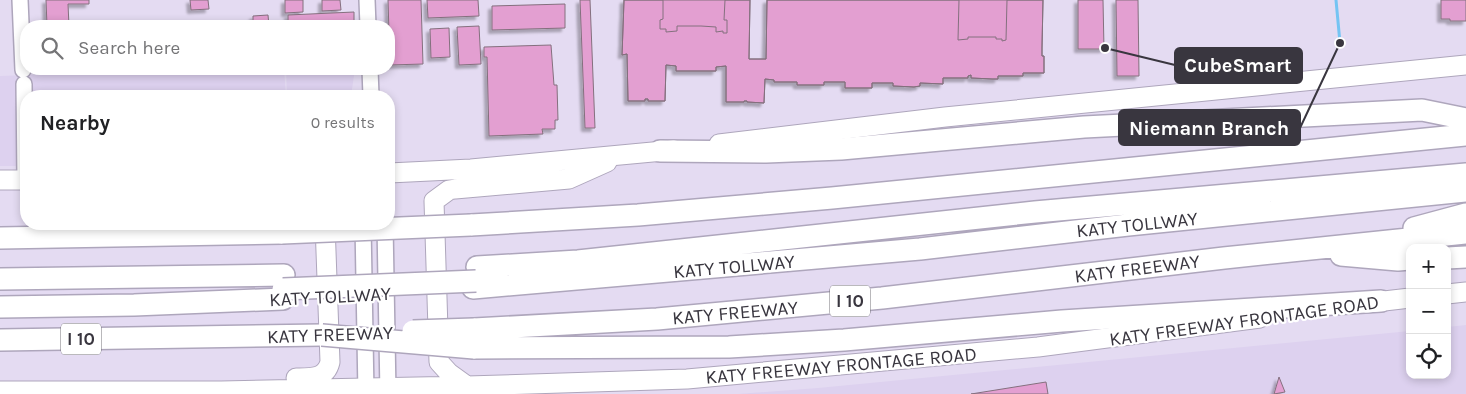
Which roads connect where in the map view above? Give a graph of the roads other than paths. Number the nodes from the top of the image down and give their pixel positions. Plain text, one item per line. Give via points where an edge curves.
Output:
1 (20, 0) edge
2 (367, 0) edge
3 (21, 20) edge
4 (368, 20) edge
5 (1466, 65) edge
6 (24, 75) edge
7 (370, 75) edge
8 (24, 90) edge
9 (371, 90) edge
10 (1466, 120) edge
11 (1466, 136) edge
12 (660, 151) junction
13 (624, 155) junction
14 (395, 173) edge
15 (1466, 174) edge
16 (0, 180) edge
17 (20, 180) edge
18 (1466, 191) edge
19 (1466, 214) edge
20 (395, 228) edge
21 (325, 230) edge
22 (353, 230) edge
23 (363, 230) edge
24 (385, 230) edge
25 (1466, 233) edge
26 (0, 238) edge
27 (1361, 243) junction
28 (1289, 250) junction
29 (1466, 257) edge
30 (1451, 258) edge
31 (1406, 259) edge
32 (0, 279) edge
33 (476, 279) junction
34 (284, 288) junction
35 (1466, 292) edge
36 (0, 293) edge
37 (1451, 294) edge
38 (1406, 299) edge
39 (1381, 302) junction
40 (0, 307) edge
41 (474, 338) junction
42 (0, 340) edge
43 (467, 386) junction
44 (388, 390) edge
45 (0, 391) edge
46 (110, 391) junction
47 (366, 391) edge

1 - 3 street
2 - 4 street
5 - 12 main road via 945,117
6 - 8 street
7 - 9 street
10 - 12 highway via 1422,110 1084,127 841,149
11 - 20 highway, bridge via 638,215
12 - 13 main road
13 - 14 main road
13 - 43 main road via 569,179 455,189 434,201 439,362
15 - 33 highway via 1035,212 597,259
16 - 17 main road
18 - 33 highway, KATY TOLLWAY via 920,249 685,270
19 - 27 highway
21 - 46 main road via 330,362 324,373 312,378 218,380
22 - 26 highway, bridge
23 - 47 street
24 - 44 street
25 - 27 highway, KATY FREEWAY / I 10
27 - 28 highway, KATY FREEWAY / I 10
28 - 31 highway
28 - 41 highway, KATY FREEWAY / I 10 via 872,299
29 - 30 highway
32 - 34 highway
33 - 34 highway
34 - 36 highway
34 - 40 highway, KATY TOLLWAY via 134,305
35 - 37 main road
38 - 39 main road, KATY FREEWAY FRONTAGE ROAD
39 - 41 highway via 1062,321 729,347
39 - 43 main road, KATY FREEWAY FRONTAGE ROAD via 1010,350 687,379
41 - 42 highway, KATY FREEWAY / I 10, bridge via 322,335
43 - 44 main road, KATY FREEWAY FRONTAGE ROAD
44 - 47 main road, KATY FREEWAY FRONTAGE ROAD
45 - 46 main road, KATY FREEWAY FRONTAGE ROAD
46 - 47 main road, KATY FREEWAY FRONTAGE ROAD

